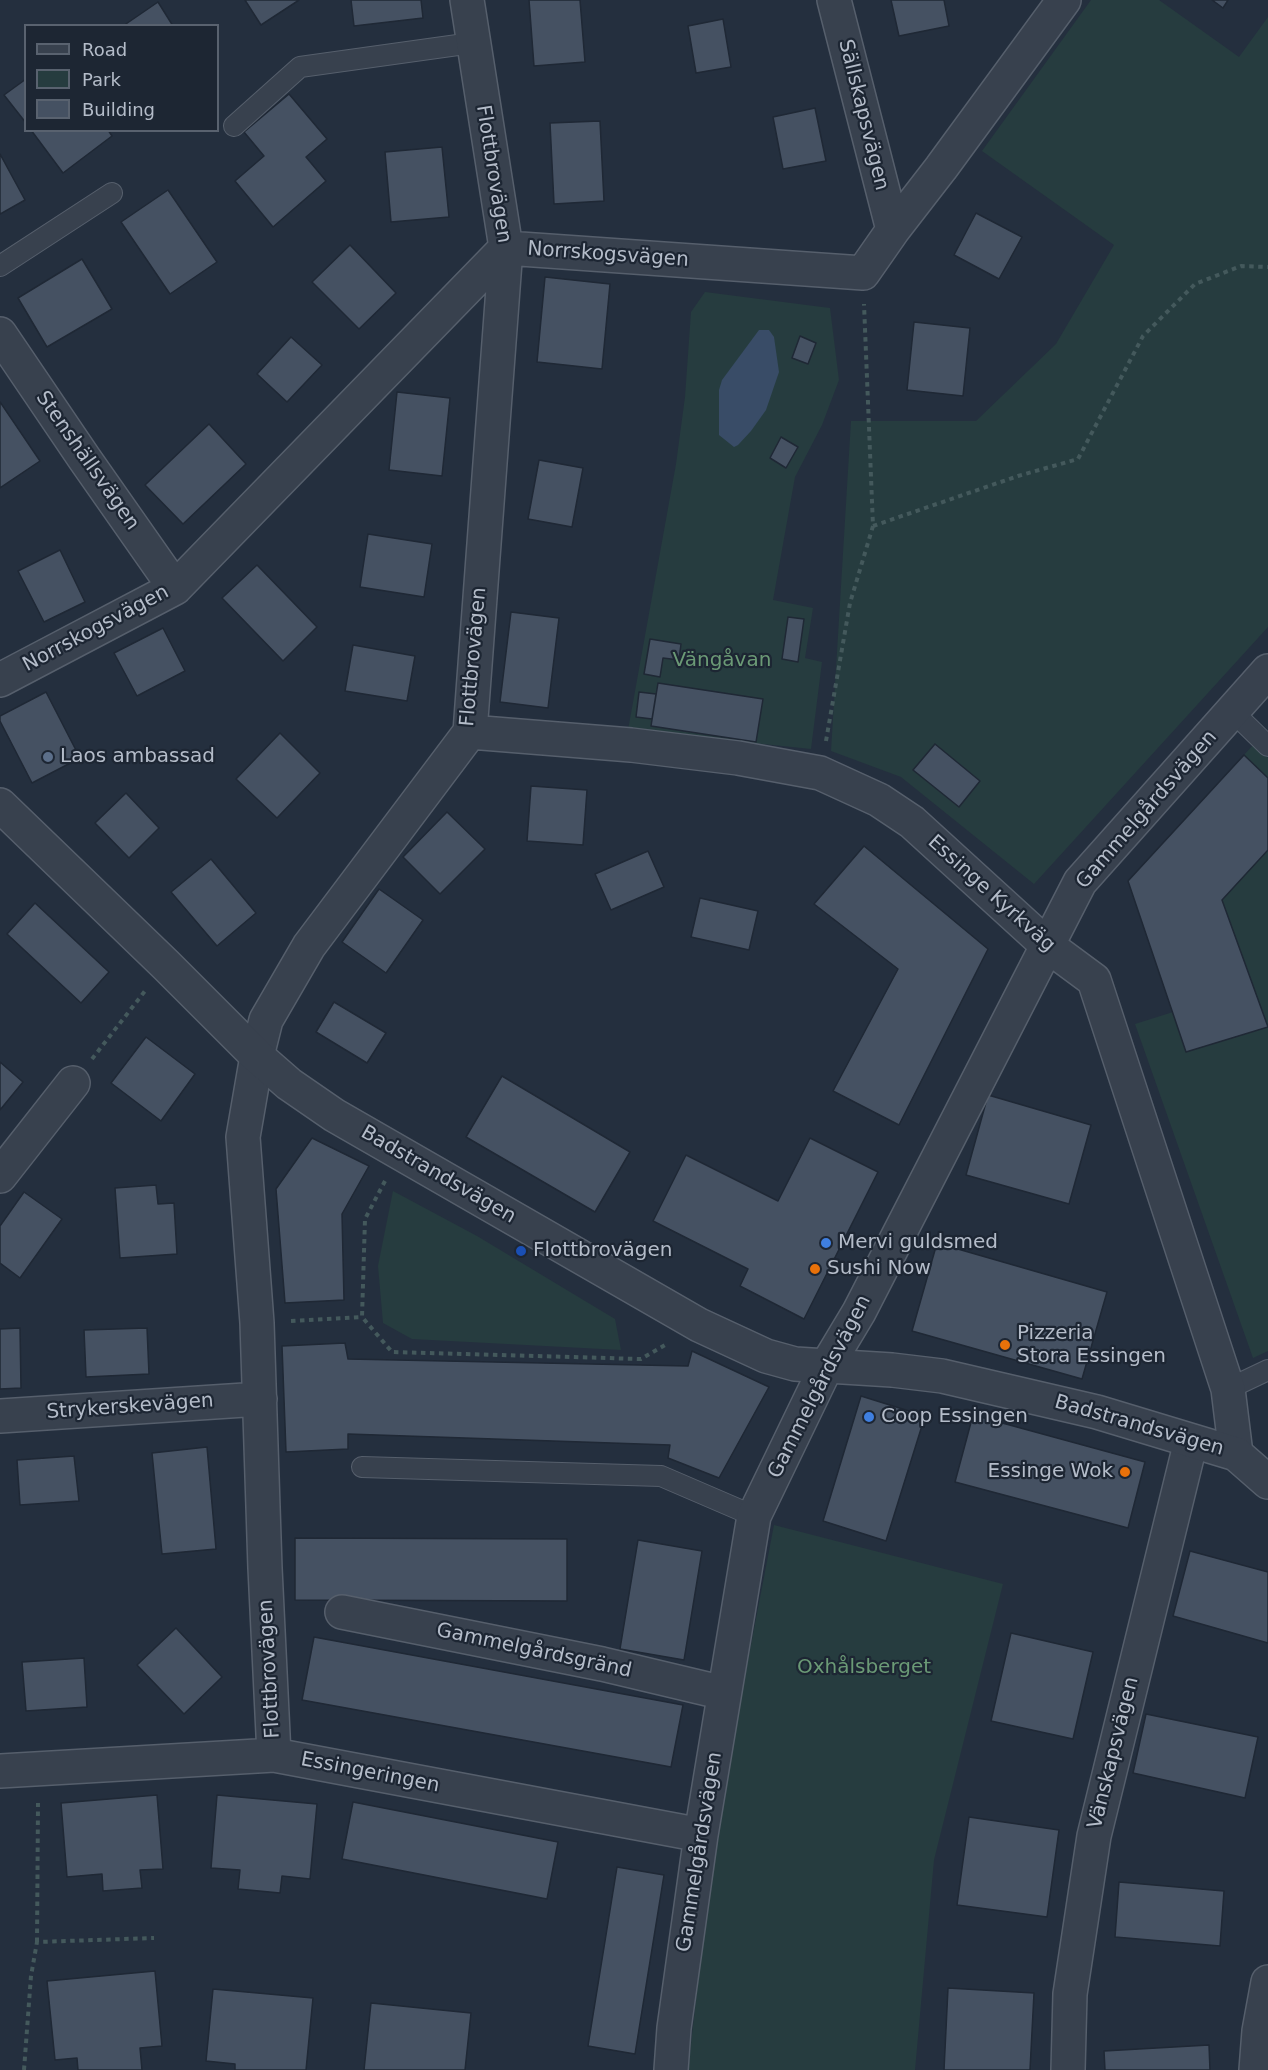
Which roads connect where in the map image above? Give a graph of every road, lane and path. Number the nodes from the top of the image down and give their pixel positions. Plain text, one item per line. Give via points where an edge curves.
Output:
1 (467, 0) edge
2 (834, 0) edge
3 (1064, 0) edge
4 (472, 43) junction
5 (234, 126) dead end
6 (112, 194) dead end
7 (893, 230) junction
8 (506, 248) junction
9 (0, 266) edge
10 (1268, 267) edge
11 (863, 273) junction
12 (0, 334) edge
13 (873, 526) junction
14 (175, 588) junction
15 (1268, 671) edge
16 (0, 680) edge
17 (1233, 712) junction
18 (470, 732) junction
19 (1268, 746) edge
20 (820, 773) junction
21 (0, 805) edge
22 (1048, 946) junction
23 (143, 993) dead end
24 (257, 1056) junction
25 (73, 1083) joint
26 (399, 1154) junction
27 (0, 1176) edge
28 (362, 1317) junction
29 (257, 1323) junction
30 (699, 1325) junction
31 (826, 1367) junction
32 (1268, 1370) edge
33 (1228, 1389) junction
34 (260, 1399) junction
35 (0, 1416) edge
36 (1191, 1440) junction
37 (1236, 1454) junction
38 (362, 1467) dead end
39 (1268, 1482) edge
40 (754, 1516) junction
41 (342, 1612) dead end
42 (724, 1693) junction
43 (274, 1755) junction
44 (0, 1771) edge
45 (38, 1792) dead end
46 (701, 1835) junction
47 (154, 1938) dead end
48 (37, 1942) junction
49 (1268, 1982) edge
50 (24, 2070) edge
51 (671, 2070) edge
52 (1068, 2070) edge
53 (1256, 2070) edge

1 - 4 street, Flottbrovägen
2 - 7 street, Sällskapsvägen
3 - 7 street
4 - 5 lane via 300,67
4 - 8 street, Flottbrovägen
6 - 9 lane
7 - 11 street
8 - 11 street, Norrskogsvägen
8 - 14 street, Norrskogsvägen
8 - 18 street, Flottbrovägen
10 - 13 path via 1241,266 1195,284 1143,336 1078,459
11 - 13 path
12 - 14 street, Stenshällsvägen
13 - 20 path via 850,603
14 - 16 street, Norrskogsvägen
15 - 17 street, Gammelgårdsvägen
17 - 19 lane
17 - 22 street, Gammelgårdsvägen via 1080,882
18 - 20 street, Essinge Kyrkväg via 631,745
18 - 24 street, Flottbrovägen via 309,946 266,1020
20 - 22 street, Essinge Kyrkväg via 879,800 912,822
21 - 24 street, Badstrandsvägen
22 - 31 street, Gammelgårdsvägen via 859,1312
22 - 33 street, Essinge Kyrkväg via 1094,980
23 - 25 path
24 - 26 street, Badstrandsvägen via 325,1109
24 - 29 street, Flottbrovägen via 243,1137
25 - 27 street
26 - 28 path via 365,1220
26 - 30 street, Badstrandsvägen
28 - 29 path
28 - 30 path via 392,1352 641,1359
29 - 34 street, Flottbrovägen
30 - 31 street, Badstrandsvägen via 766,1356
31 - 36 street, Badstrandsvägen via 942,1376 1086,1409
31 - 40 street, Gammelgårdsvägen
32 - 33 lane
33 - 37 street, Essinge Kyrkväg
34 - 35 street, Strykerskevägen
34 - 43 street, Flottbrovägen
36 - 37 street, Badstrandsvägen
36 - 52 street, Vänskapsvägen via 1094,1836 1070,1994
37 - 39 street, Badstrandsvägen
38 - 40 lane via 661,1476
40 - 42 street, Gammelgårdsvägen
41 - 42 street, Gammelgårdsgränd via 602,1664
42 - 46 street, Gammelgårdsvägen
43 - 44 street, Essingeringen
43 - 46 street, Essingeringen
45 - 48 path
46 - 51 street, Gammelgårdsvägen
47 - 48 path
48 - 50 path
49 - 53 street

